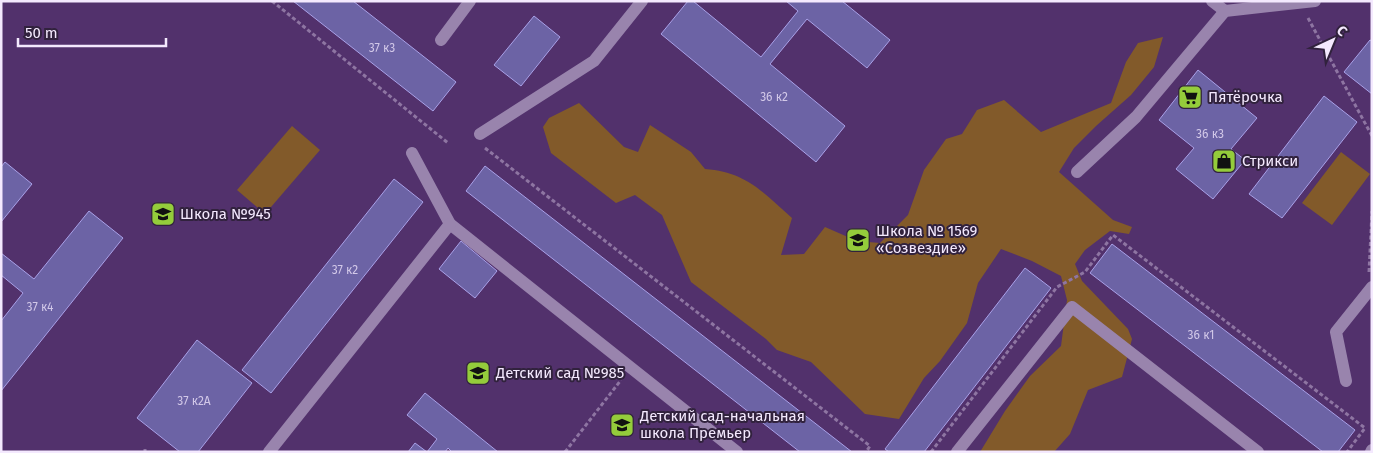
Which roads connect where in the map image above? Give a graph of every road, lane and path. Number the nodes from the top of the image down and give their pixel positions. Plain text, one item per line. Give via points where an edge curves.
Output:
1 (272, 1) edge
2 (470, 1) edge
3 (642, 1) edge
4 (1212, 1) edge
5 (1315, 1) edge
6 (1284, 3) edge
7 (1300, 3) junction
8 (1224, 11) junction
9 (441, 40) dead end
10 (1372, 136) edge
11 (479, 138) joint
12 (448, 143) dead end
13 (412, 153) dead end
14 (1077, 172) dead end
15 (1372, 211) edge
16 (450, 224) junction
17 (1370, 290) edge
18 (631, 367) junction
19 (1346, 380) dead end
20 (269, 452) edge
21 (565, 452) edge
22 (737, 452) edge
23 (866, 452) edge
24 (931, 452) edge
25 (957, 452) edge
26 (1258, 452) edge
27 (1347, 452) edge

1 - 12 path
2 - 9 lane
3 - 11 lane via 594,61
4 - 8 lane
5 - 7 lane
6 - 7 lane
6 - 8 lane
7 - 10 path
8 - 14 lane via 1136,117
11 - 23 path via 870,446
13 - 16 lane
15 - 17 path
16 - 18 lane
16 - 20 lane
17 - 19 lane via 1336,332
18 - 21 path
18 - 22 lane
24 - 27 path via 1057,287 1085,272 1113,235 1365,428
25 - 26 lane via 1072,307

